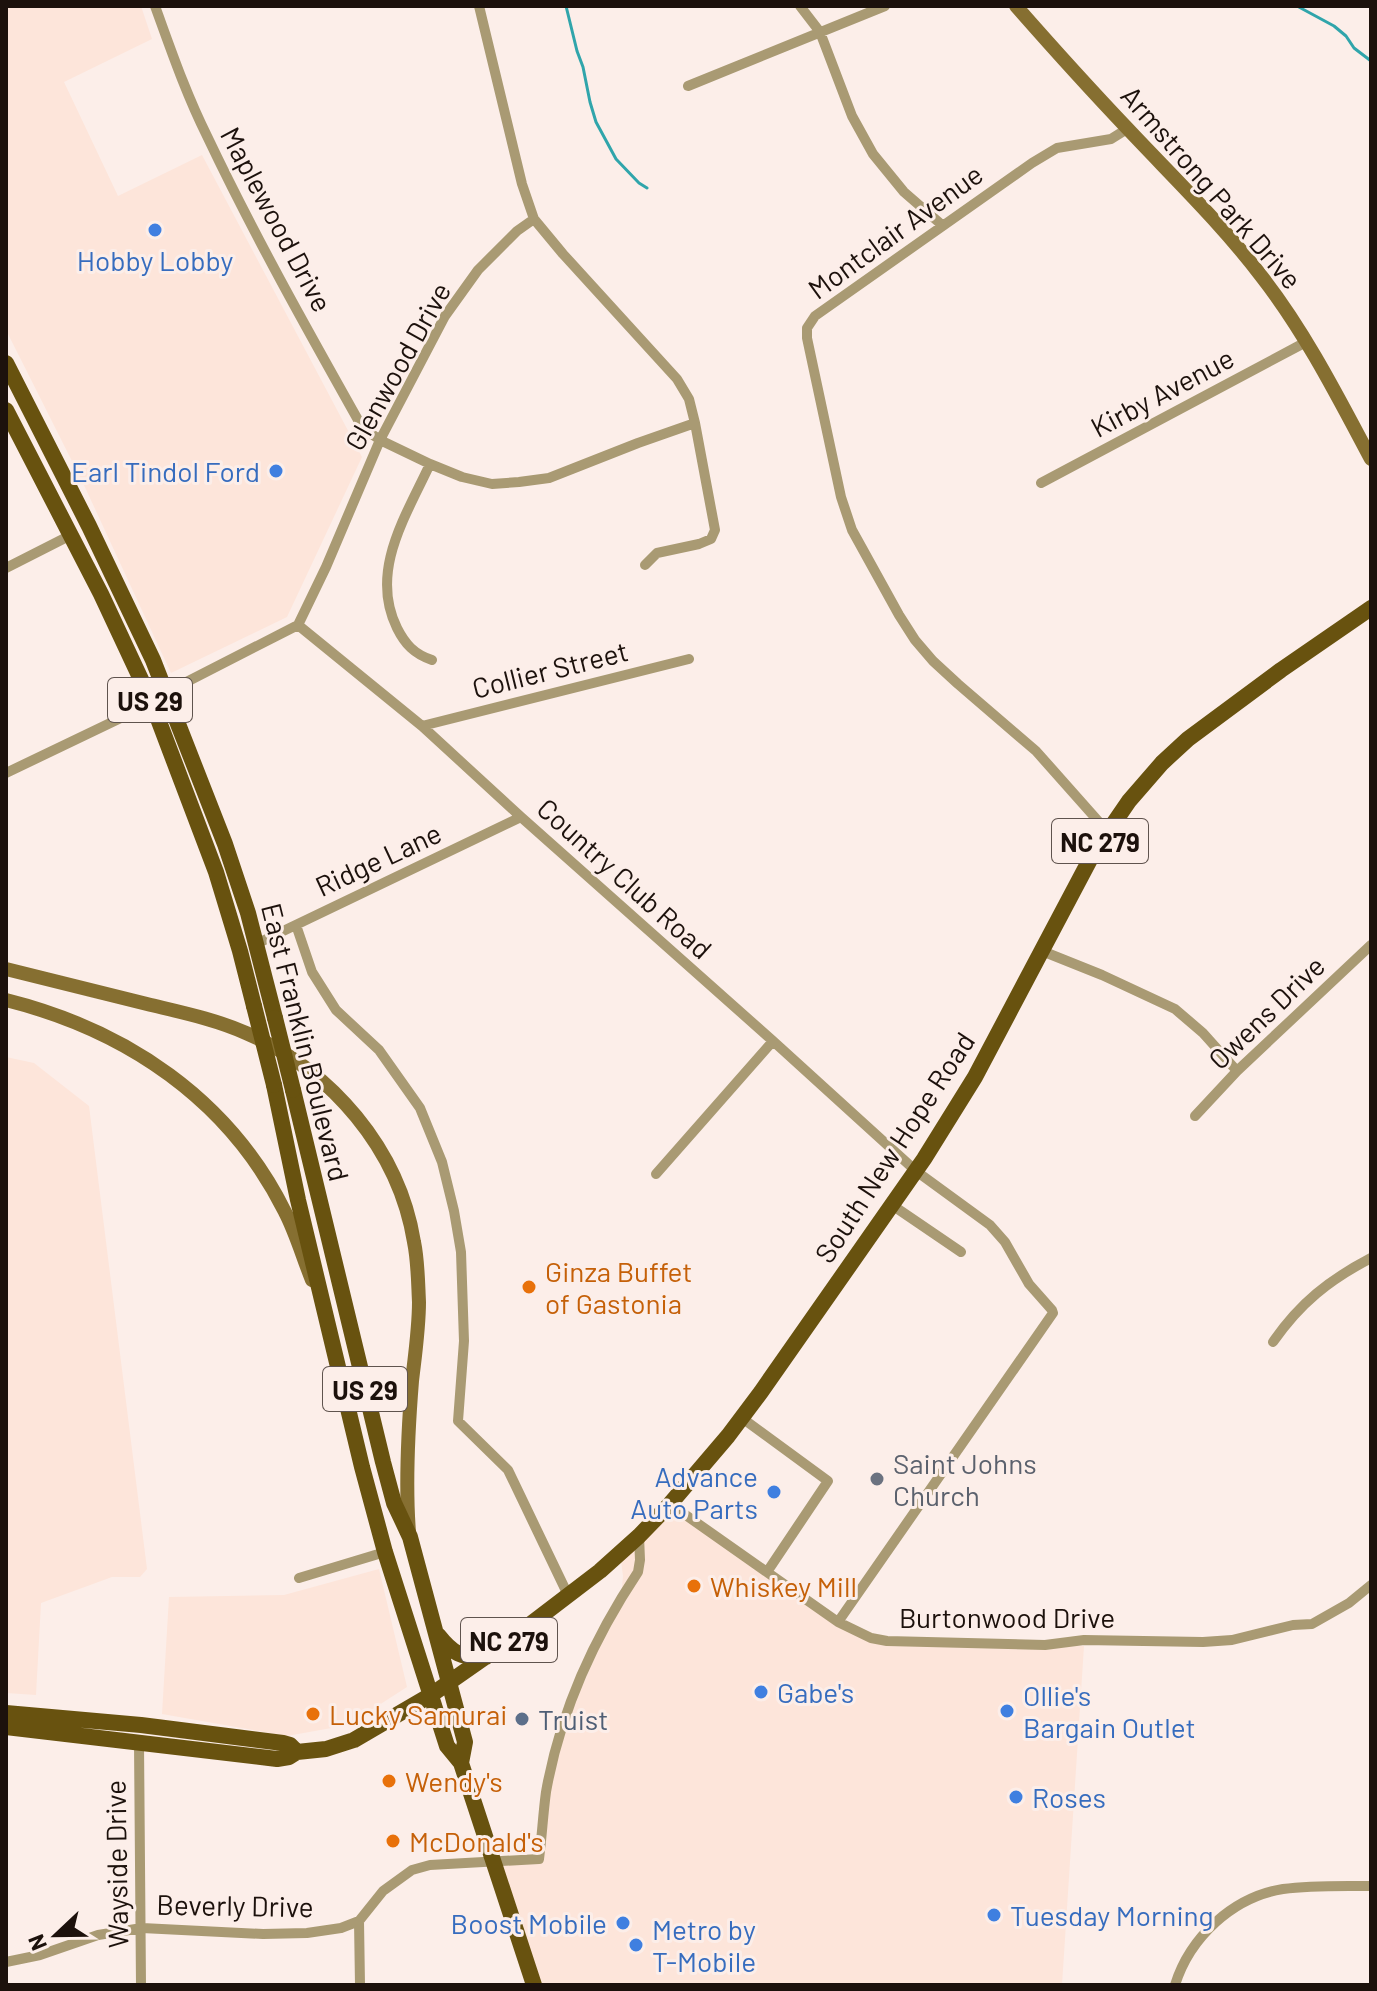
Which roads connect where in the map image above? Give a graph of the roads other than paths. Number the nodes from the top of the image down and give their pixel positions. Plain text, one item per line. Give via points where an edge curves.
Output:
1 (155, 6) edge
2 (479, 6) edge
3 (800, 6) edge
4 (885, 6) edge
5 (1016, 6) edge
6 (820, 32) junction
7 (688, 86) dead end
8 (1127, 129) junction
9 (534, 219) junction
10 (942, 225) junction
11 (1306, 342) junction
12 (6, 363) edge
13 (6, 410) edge
14 (695, 423) junction
15 (380, 440) junction
16 (1371, 459) edge
17 (430, 464) junction
18 (1041, 483) dead end
19 (71, 535) junction
20 (645, 565) dead end
21 (6, 568) edge
22 (1371, 608) edge
23 (298, 625) junction
24 (689, 659) dead end
25 (432, 660) dead end
26 (158, 698) junction
27 (422, 726) junction
28 (6, 773) edge
29 (521, 817) junction
30 (1107, 831) junction
31 (296, 925) junction
32 (256, 944) junction
33 (1371, 945) edge
34 (1042, 951) junction
35 (6, 969) edge
36 (6, 1000) edge
37 (773, 1041) junction
38 (1237, 1071) junction
39 (1195, 1116) dead end
40 (916, 1171) junction
41 (656, 1174) dead end
42 (892, 1205) junction
43 (961, 1252) dead end
44 (1371, 1258) edge
45 (327, 1321) junction
46 (1273, 1342) dead end
47 (742, 1418) junction
48 (670, 1504) junction
49 (639, 1536) junction
50 (410, 1537) junction
51 (385, 1552) junction
52 (767, 1572) junction
53 (299, 1578) dead end
54 (1371, 1585) edge
55 (568, 1595) junction
56 (838, 1622) junction
57 (434, 1630) junction
58 (487, 1656) junction
59 (449, 1683) junction
60 (431, 1695) junction
61 (6, 1713) edge
62 (141, 1725) junction
63 (6, 1727) edge
64 (109, 1740) junction
65 (139, 1743) junction
66 (297, 1752) junction
67 (461, 1763) junction
68 (493, 1861) junction
69 (1371, 1886) edge
70 (359, 1921) junction
71 (142, 1928) junction
72 (6, 1962) edge
73 (141, 1985) edge
74 (360, 1985) edge
75 (534, 1985) edge
76 (1175, 1985) edge

1 - 15 street, Maplewood Drive via 206,135 362,427
2 - 9 street
3 - 6 street
4 - 6 street
5 - 8 main road, Armstrong Park Drive
6 - 7 street
6 - 10 street via 852,116 873,154 904,192
8 - 10 street, Montclair Avenue via 1111,139 1057,148
8 - 11 main road, Armstrong Park Drive via 1239,248
9 - 14 street via 677,379
9 - 15 street, Glenwood Drive via 478,270 445,316
10 - 30 street, Montclair Avenue via 825,308 807,328 841,497 852,530 915,640 1036,751
11 - 16 main road, Armstrong Park Drive
11 - 18 street, Kirby Avenue
12 - 26 main road, East Franklin Boulevard / US 29 via 13,390 132,614
13 - 19 main road, East Franklin Boulevard / US 29
14 - 17 street via 549,478 492,484
14 - 20 street via 715,530 711,539 657,553
15 - 17 street
15 - 23 street, Glenwood Drive
17 - 25 street via 395,541 386,589 390,614 403,640
19 - 21 street
19 - 26 main road, East Franklin Boulevard / US 29
22 - 30 main road, South New Hope Road / NC 279 via 1188,739 1139,788
23 - 26 street
23 - 27 street, Country Club Road
24 - 27 street, Collier Street
26 - 28 street
26 - 32 main road, East Franklin Boulevard / US 29 via 225,844
26 - 45 main road, East Franklin Boulevard / US 29, bridge via 240,951
27 - 29 street, Country Club Road
29 - 31 street, Ridge Lane
29 - 37 street, Country Club Road
30 - 34 main road, South New Hope Road / NC 279
31 - 32 street, Ridge Lane
31 - 55 street via 312,972 336,1010 379,1050 420,1108 442,1162 462,1267 458,1421 508,1470
32 - 50 main road, East Franklin Boulevard / US 29, bridge via 383,1462
33 - 38 street, Owens Drive
34 - 38 street via 1175,1009
34 - 40 main road, South New Hope Road / NC 279 via 975,1077
35 - 50 main road via 248,1033 320,1077 374,1139 405,1204 418,1272 408,1429
36 - 45 main road via 64,1017 119,1042 175,1077 211,1110 250,1156 286,1214
37 - 40 street, Country Club Road
37 - 41 street
38 - 39 street, Owens Drive
40 - 42 main road, South New Hope Road / NC 279
40 - 56 street, Country Club Road via 998,1233 1053,1313
42 - 43 street
42 - 47 main road, South New Hope Road / NC 279
44 - 46 street via 1316,1292
45 - 51 main road, East Franklin Boulevard / US 29
47 - 48 main road, South New Hope Road / NC 279
47 - 52 street via 828,1481
48 - 49 main road, South New Hope Road / NC 279
48 - 52 street, Burtonwood Drive
49 - 55 main road, South New Hope Road / NC 279
49 - 68 street via 638,1572 596,1642 562,1732 546,1793 539,1859
50 - 57 main road, East Franklin Boulevard / US 29
51 - 53 street
51 - 60 main road, East Franklin Boulevard / US 29
52 - 56 street, Burtonwood Drive
54 - 56 street, Burtonwood Drive via 1312,1624 1232,1640 901,1643 871,1638
55 - 58 main road, South New Hope Road / NC 279
57 - 58 main road via 451,1651
57 - 59 main road, East Franklin Boulevard / US 29
58 - 59 main road, South New Hope Road / NC 279
59 - 60 main road, South New Hope Road / NC 279
59 - 67 main road, East Franklin Boulevard / US 29 via 465,1742
60 - 66 main road, NC 279 via 344,1744
60 - 67 main road, East Franklin Boulevard / US 29 via 447,1746
61 - 62 main road, NC 279
62 - 64 main road
62 - 66 main road, NC 279 via 287,1743
63 - 64 main road
64 - 65 main road
65 - 66 main road via 277,1759
65 - 71 street, Wayside Drive
67 - 68 main road, East Franklin Boulevard / US 29
68 - 70 street via 412,1870 383,1891
68 - 75 main road, East Franklin Boulevard / US 29
69 - 76 street via 1281,1889 1238,1906 1213,1924 1185,1960
70 - 71 street, Beverly Drive via 326,1931 263,1934
70 - 74 street
71 - 72 street, Beverly Drive
71 - 73 street, Wayside Drive

